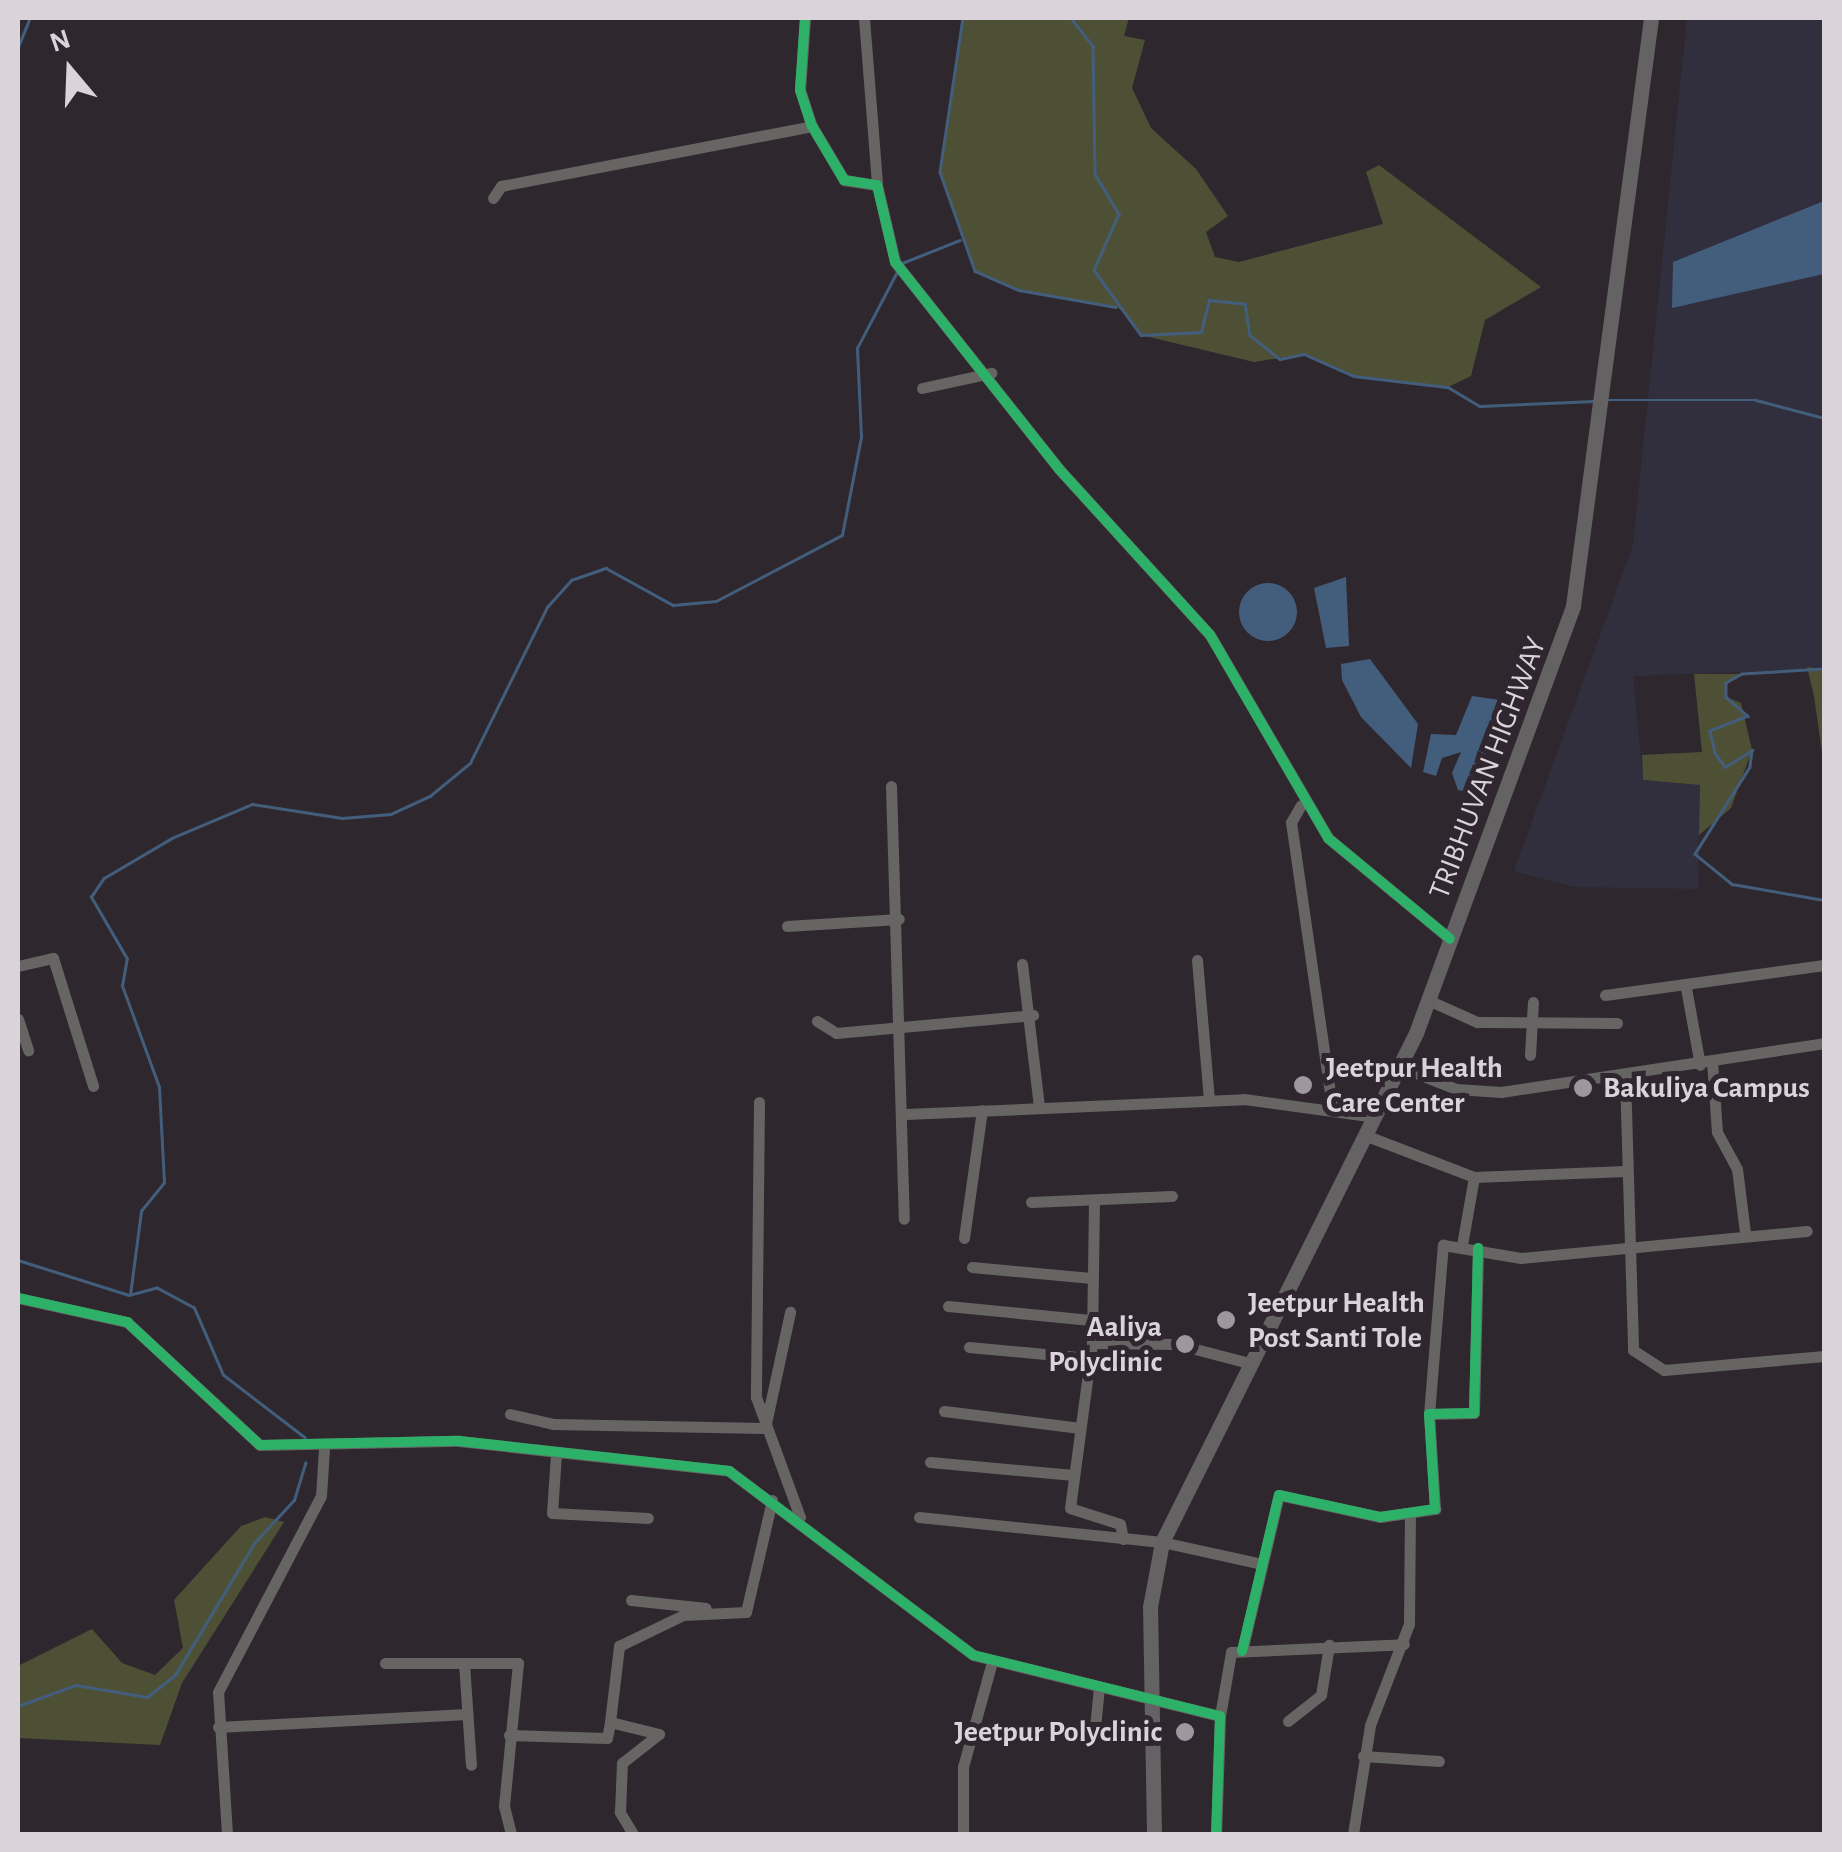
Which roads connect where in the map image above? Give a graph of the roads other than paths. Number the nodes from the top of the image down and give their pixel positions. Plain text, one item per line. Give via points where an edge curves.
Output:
1 (805, 18) edge
2 (864, 18) edge
3 (1651, 18) edge
4 (812, 126) junction
5 (877, 185) junction
6 (493, 198) dead end
7 (991, 373) junction
8 (922, 388) dead end
9 (891, 786) dead end
10 (1302, 805) junction
11 (899, 919) junction
12 (786, 926) dead end
13 (1450, 940) junction
14 (1197, 960) dead end
15 (1022, 964) dead end
16 (1824, 965) edge
17 (18, 966) edge
18 (1686, 988) junction
19 (1605, 994) dead end
20 (1428, 1000) junction
21 (1533, 1002) dead end
22 (1033, 1015) junction
23 (18, 1020) edge
24 (817, 1021) dead end
25 (1617, 1023) dead end
26 (905, 1026) junction
27 (1530, 1027) junction
28 (1824, 1043) edge
29 (28, 1050) dead end
30 (1530, 1055) dead end
31 (1706, 1063) junction
32 (1400, 1068) junction
33 (1625, 1076) junction
34 (93, 1086) dead end
35 (1209, 1100) junction
36 (758, 1102) dead end
37 (1039, 1106) junction
38 (1332, 1107) junction
39 (982, 1110) junction
40 (906, 1114) junction
41 (1376, 1116) junction
42 (1367, 1136) junction
43 (1626, 1172) junction
44 (1474, 1176) junction
45 (1172, 1196) dead end
46 (1094, 1200) junction
47 (1031, 1202) dead end
48 (904, 1220) dead end
49 (1807, 1230) dead end
50 (1745, 1232) junction
51 (964, 1238) dead end
52 (1462, 1245) junction
53 (1627, 1246) junction
54 (1478, 1248) junction
55 (972, 1267) dead end
56 (1091, 1278) junction
57 (18, 1298) edge
58 (948, 1306) dead end
59 (790, 1312) dead end
60 (1090, 1320) junction
61 (1092, 1343) junction
62 (970, 1346) dead end
63 (1824, 1356) edge
64 (1088, 1358) junction
65 (1249, 1363) junction
66 (944, 1412) dead end
67 (510, 1414) dead end
68 (1428, 1414) junction
69 (765, 1428) junction
70 (1080, 1428) junction
71 (324, 1448) junction
72 (556, 1454) junction
73 (930, 1462) dead end
74 (1073, 1475) junction
75 (772, 1500) junction
76 (1410, 1515) junction
77 (800, 1517) junction
78 (919, 1517) dead end
79 (648, 1518) dead end
80 (1122, 1539) junction
81 (1162, 1542) junction
82 (1262, 1564) junction
83 (631, 1600) dead end
84 (710, 1608) junction
85 (1404, 1644) junction
86 (1329, 1645) junction
87 (1242, 1650) junction
88 (992, 1662) junction
89 (385, 1663) dead end
90 (464, 1663) junction
91 (1098, 1687) junction
92 (1151, 1698) junction
93 (467, 1714) junction
94 (1220, 1716) junction
95 (1288, 1720) dead end
96 (610, 1722) junction
97 (218, 1726) junction
98 (509, 1735) junction
99 (1094, 1738) dead end
100 (1363, 1756) junction
101 (1439, 1761) dead end
102 (470, 1765) dead end
103 (227, 1834) edge
104 (512, 1834) edge
105 (633, 1834) edge
106 (963, 1834) edge
107 (1154, 1834) edge
108 (1216, 1834) edge
109 (1353, 1834) edge

1 - 4 street via 800,90
2 - 5 street
3 - 13 highway, TRIBHUVAN HIGHWAY via 1573,606
4 - 5 street via 844,180
4 - 6 street via 501,186
5 - 7 street via 895,262
7 - 8 street
7 - 10 street via 1059,469 1210,635
9 - 11 street
10 - 13 street
10 - 38 street via 1291,822
11 - 12 street
11 - 26 street
13 - 20 highway, TRIBHUVAN HIGHWAY
14 - 35 street
15 - 22 street
16 - 18 street
17 - 34 street via 53,958
18 - 19 street
18 - 31 street
20 - 27 street via 1477,1022
20 - 32 highway, TRIBHUVAN HIGHWAY
21 - 27 street
22 - 26 street
22 - 37 street
23 - 29 street
24 - 26 street via 836,1032
25 - 27 street
26 - 40 street
27 - 30 street
28 - 31 street
31 - 33 street
31 - 50 street via 1717,1132 1737,1169
32 - 33 street via 1456,1089 1502,1092
32 - 41 highway, TRIBHUVAN HIGHWAY
33 - 43 street
35 - 37 street
35 - 38 street
36 - 69 street via 756,1398
37 - 39 street
38 - 41 street
39 - 40 street
39 - 51 street
40 - 48 street
41 - 42 highway, TRIBHUVAN HIGHWAY
42 - 44 street
42 - 65 highway, TRIBHUVAN HIGHWAY
43 - 44 street
43 - 53 street
44 - 52 street
45 - 46 street
46 - 47 street
46 - 56 street
49 - 50 street
50 - 53 street
52 - 54 street
52 - 68 street via 1443,1245
53 - 54 street via 1521,1258
53 - 63 street via 1633,1350 1650,1368
54 - 68 street via 1474,1413
55 - 56 street
56 - 60 street
57 - 71 street via 127,1322 242,1435 280,1450
58 - 60 street
59 - 69 street
60 - 61 street
61 - 64 street
61 - 65 street via 1176,1344
62 - 64 street
64 - 70 street
65 - 81 highway, TRIBHUVAN HIGHWAY
66 - 70 street
67 - 69 street via 553,1424
68 - 76 street via 1434,1509
69 - 77 street
70 - 74 street
71 - 72 street via 459,1440
71 - 97 street via 320,1496 301,1540 223,1672
72 - 75 street via 712,1464
72 - 79 street via 552,1513
73 - 74 street
74 - 80 street via 1070,1508 1120,1524
75 - 77 street
75 - 84 street via 746,1612
76 - 82 street via 1279,1495
76 - 85 street
77 - 88 street
78 - 80 street
80 - 81 street
81 - 82 street
81 - 92 highway, TRIBHUVAN HIGHWAY via 1150,1607
82 - 87 street
83 - 84 street
84 - 96 street via 658,1622 620,1646
85 - 86 street
85 - 100 street
86 - 87 street
86 - 95 street via 1321,1696
87 - 94 street via 1231,1652
88 - 91 street
88 - 106 street via 963,1766
89 - 90 street
90 - 93 street
90 - 98 street via 518,1663
91 - 92 street
91 - 99 street
92 - 94 street
92 - 107 highway, TRIBHUVAN HIGHWAY
93 - 97 street
93 - 102 street
94 - 108 street
96 - 98 street via 607,1738
96 - 105 street via 659,1734 622,1764 620,1812
97 - 103 street
98 - 104 street
100 - 101 street
100 - 109 street

